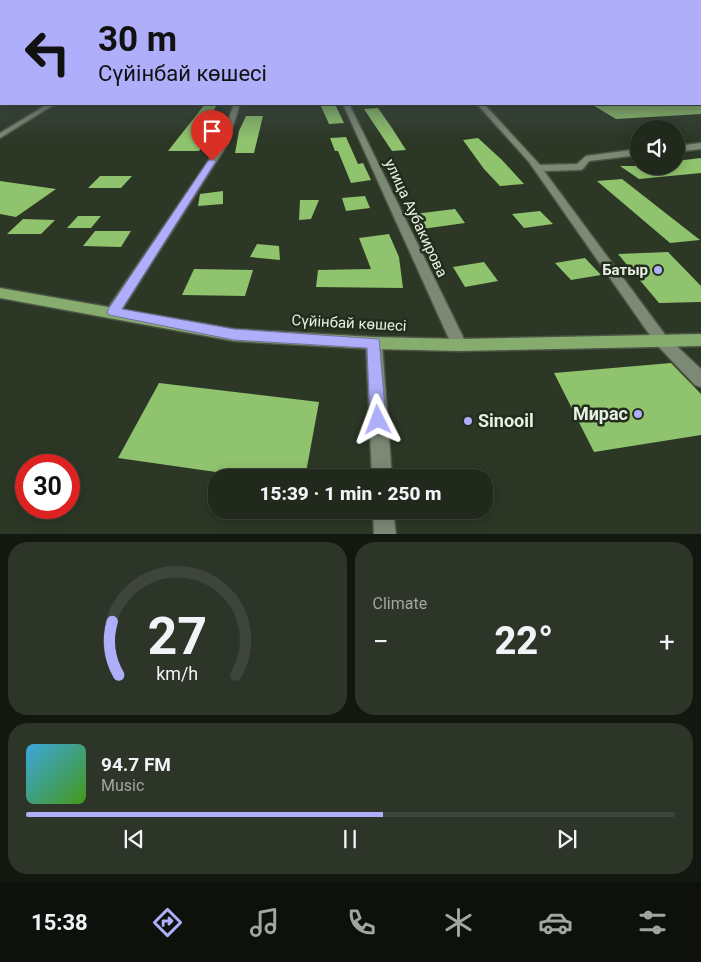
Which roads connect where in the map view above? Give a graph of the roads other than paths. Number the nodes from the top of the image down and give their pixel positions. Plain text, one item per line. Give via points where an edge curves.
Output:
1 (50, 105) edge
2 (237, 105) edge
3 (346, 105) edge
4 (481, 105) edge
5 (0, 136) edge
6 (701, 146) edge
7 (685, 148) edge
8 (630, 153) edge
9 (535, 164) junction
10 (0, 293) edge
11 (113, 312) junction
12 (661, 340) junction
13 (701, 340) edge
14 (374, 343) junction
15 (459, 345) junction
16 (701, 380) edge
17 (381, 469) edge
18 (384, 519) edge
19 (385, 534) edge

1 - 5 street
2 - 11 street via 223,145
3 - 15 street, улица Аубакирова
4 - 9 street
6 - 7 street
8 - 9 street via 586,159 580,167
9 - 12 street
10 - 11 main road, Сүйінбай көшесі
11 - 14 main road, Сүйінбай көшесі via 234,335
12 - 13 main road, Сүйінбай көшесі
12 - 15 main road, Сүйінбай көшесі
12 - 16 street
14 - 15 main road, Сүйінбай көшесі
14 - 17 street
18 - 19 street

